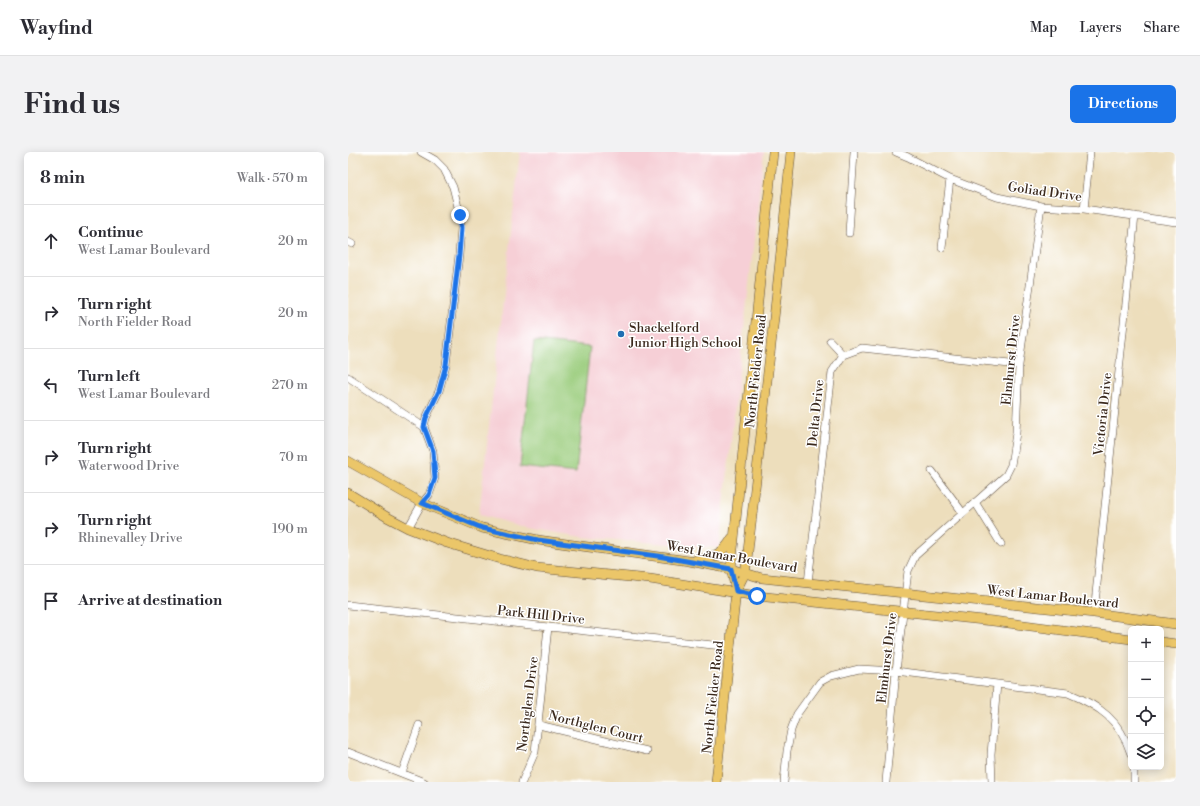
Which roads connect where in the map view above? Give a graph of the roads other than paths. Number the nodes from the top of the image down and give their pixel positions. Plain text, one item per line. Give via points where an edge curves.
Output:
1 (421, 152) edge
2 (773, 152) edge
3 (791, 152) edge
4 (854, 152) edge
5 (896, 152) edge
6 (1090, 152) edge
7 (950, 179) junction
8 (1041, 206) junction
9 (1084, 209) junction
10 (1135, 216) junction
11 (1176, 222) edge
12 (849, 233) dead end
13 (942, 248) dead end
14 (830, 341) dead end
15 (753, 344) junction
16 (771, 347) junction
17 (843, 355) junction
18 (1019, 365) junction
19 (348, 377) edge
20 (424, 427) junction
21 (348, 461) edge
22 (932, 471) dead end
23 (348, 493) edge
24 (975, 502) junction
25 (422, 503) junction
26 (963, 513) junction
27 (408, 528) junction
28 (734, 535) junction
29 (1001, 544) dead end
30 (689, 561) junction
31 (731, 569) junction
32 (745, 573) junction
33 (808, 583) junction
34 (736, 591) junction
35 (906, 593) junction
36 (348, 605) edge
37 (904, 611) junction
38 (1094, 613) junction
39 (1176, 624) edge
40 (548, 626) junction
41 (1128, 639) edge
42 (1164, 642) edge
43 (1176, 644) edge
44 (731, 647) junction
45 (896, 671) junction
46 (998, 684) junction
47 (418, 725) dead end
48 (539, 725) junction
49 (1128, 746) edge
50 (647, 751) dead end
51 (348, 752) edge
52 (1134, 770) edge
53 (402, 773) junction
54 (424, 782) edge
55 (522, 782) edge
56 (716, 782) edge
57 (784, 782) edge
58 (886, 782) edge
59 (992, 782) edge
60 (1134, 782) edge

1 - 20 street via 444,169 453,187 461,228 446,365 439,391
2 - 15 main road, North Fielder Road
3 - 16 main road, North Fielder Road
4 - 12 street
5 - 7 street, Goliad Drive
6 - 9 street
7 - 8 street, Goliad Drive via 997,197
7 - 13 street
8 - 9 street, Goliad Drive
8 - 18 street, Elmhurst Drive
9 - 10 street, Goliad Drive
10 - 11 street, Goliad Drive
10 - 38 street, Victoria Drive
14 - 17 street
15 - 16 main road
15 - 28 main road, North Fielder Road
16 - 32 main road, North Fielder Road
17 - 18 street via 862,348
17 - 33 street, Delta Drive via 832,372
18 - 24 street, Elmhurst Drive via 1016,433 1011,465 1006,475
19 - 20 street
20 - 25 street via 433,451 435,478 429,495
21 - 25 main road, West Lamar Boulevard
22 - 26 street
23 - 27 main road
24 - 26 street, Elmhurst Drive
24 - 29 street
25 - 27 street
25 - 30 main road, West Lamar Boulevard via 482,528 538,540
26 - 35 street, Elmhurst Drive via 914,556 908,571
27 - 34 main road via 447,543 537,568 650,579
28 - 30 main road via 729,545 715,557
28 - 31 main road, North Fielder Road
30 - 31 main road, West Lamar Boulevard
31 - 32 main road, West Lamar Boulevard
31 - 34 main road, North Fielder Road
32 - 33 main road, West Lamar Boulevard via 762,578
32 - 34 main road, North Fielder Road
33 - 35 main road, West Lamar Boulevard
34 - 37 main road via 757,596
34 - 44 main road, North Fielder Road
35 - 37 street, Elmhurst Drive
35 - 38 main road, West Lamar Boulevard
36 - 40 street, Park Hill Drive
37 - 41 main road
37 - 45 street, Elmhurst Drive
38 - 39 main road, West Lamar Boulevard
40 - 44 street, Park Hill Drive
40 - 48 street, Northglen Drive
42 - 43 main road
44 - 56 main road, North Fielder Road
45 - 46 street
45 - 57 street via 860,669 831,676 820,682 796,714 787,751
45 - 58 street, Elmhurst Drive
46 - 49 street via 1068,693 1086,700 1117,725
46 - 59 street via 990,754
47 - 53 street
48 - 50 street, Northglen Court
48 - 55 street, Northglen Drive via 535,752
51 - 53 street
52 - 60 street
53 - 54 street

